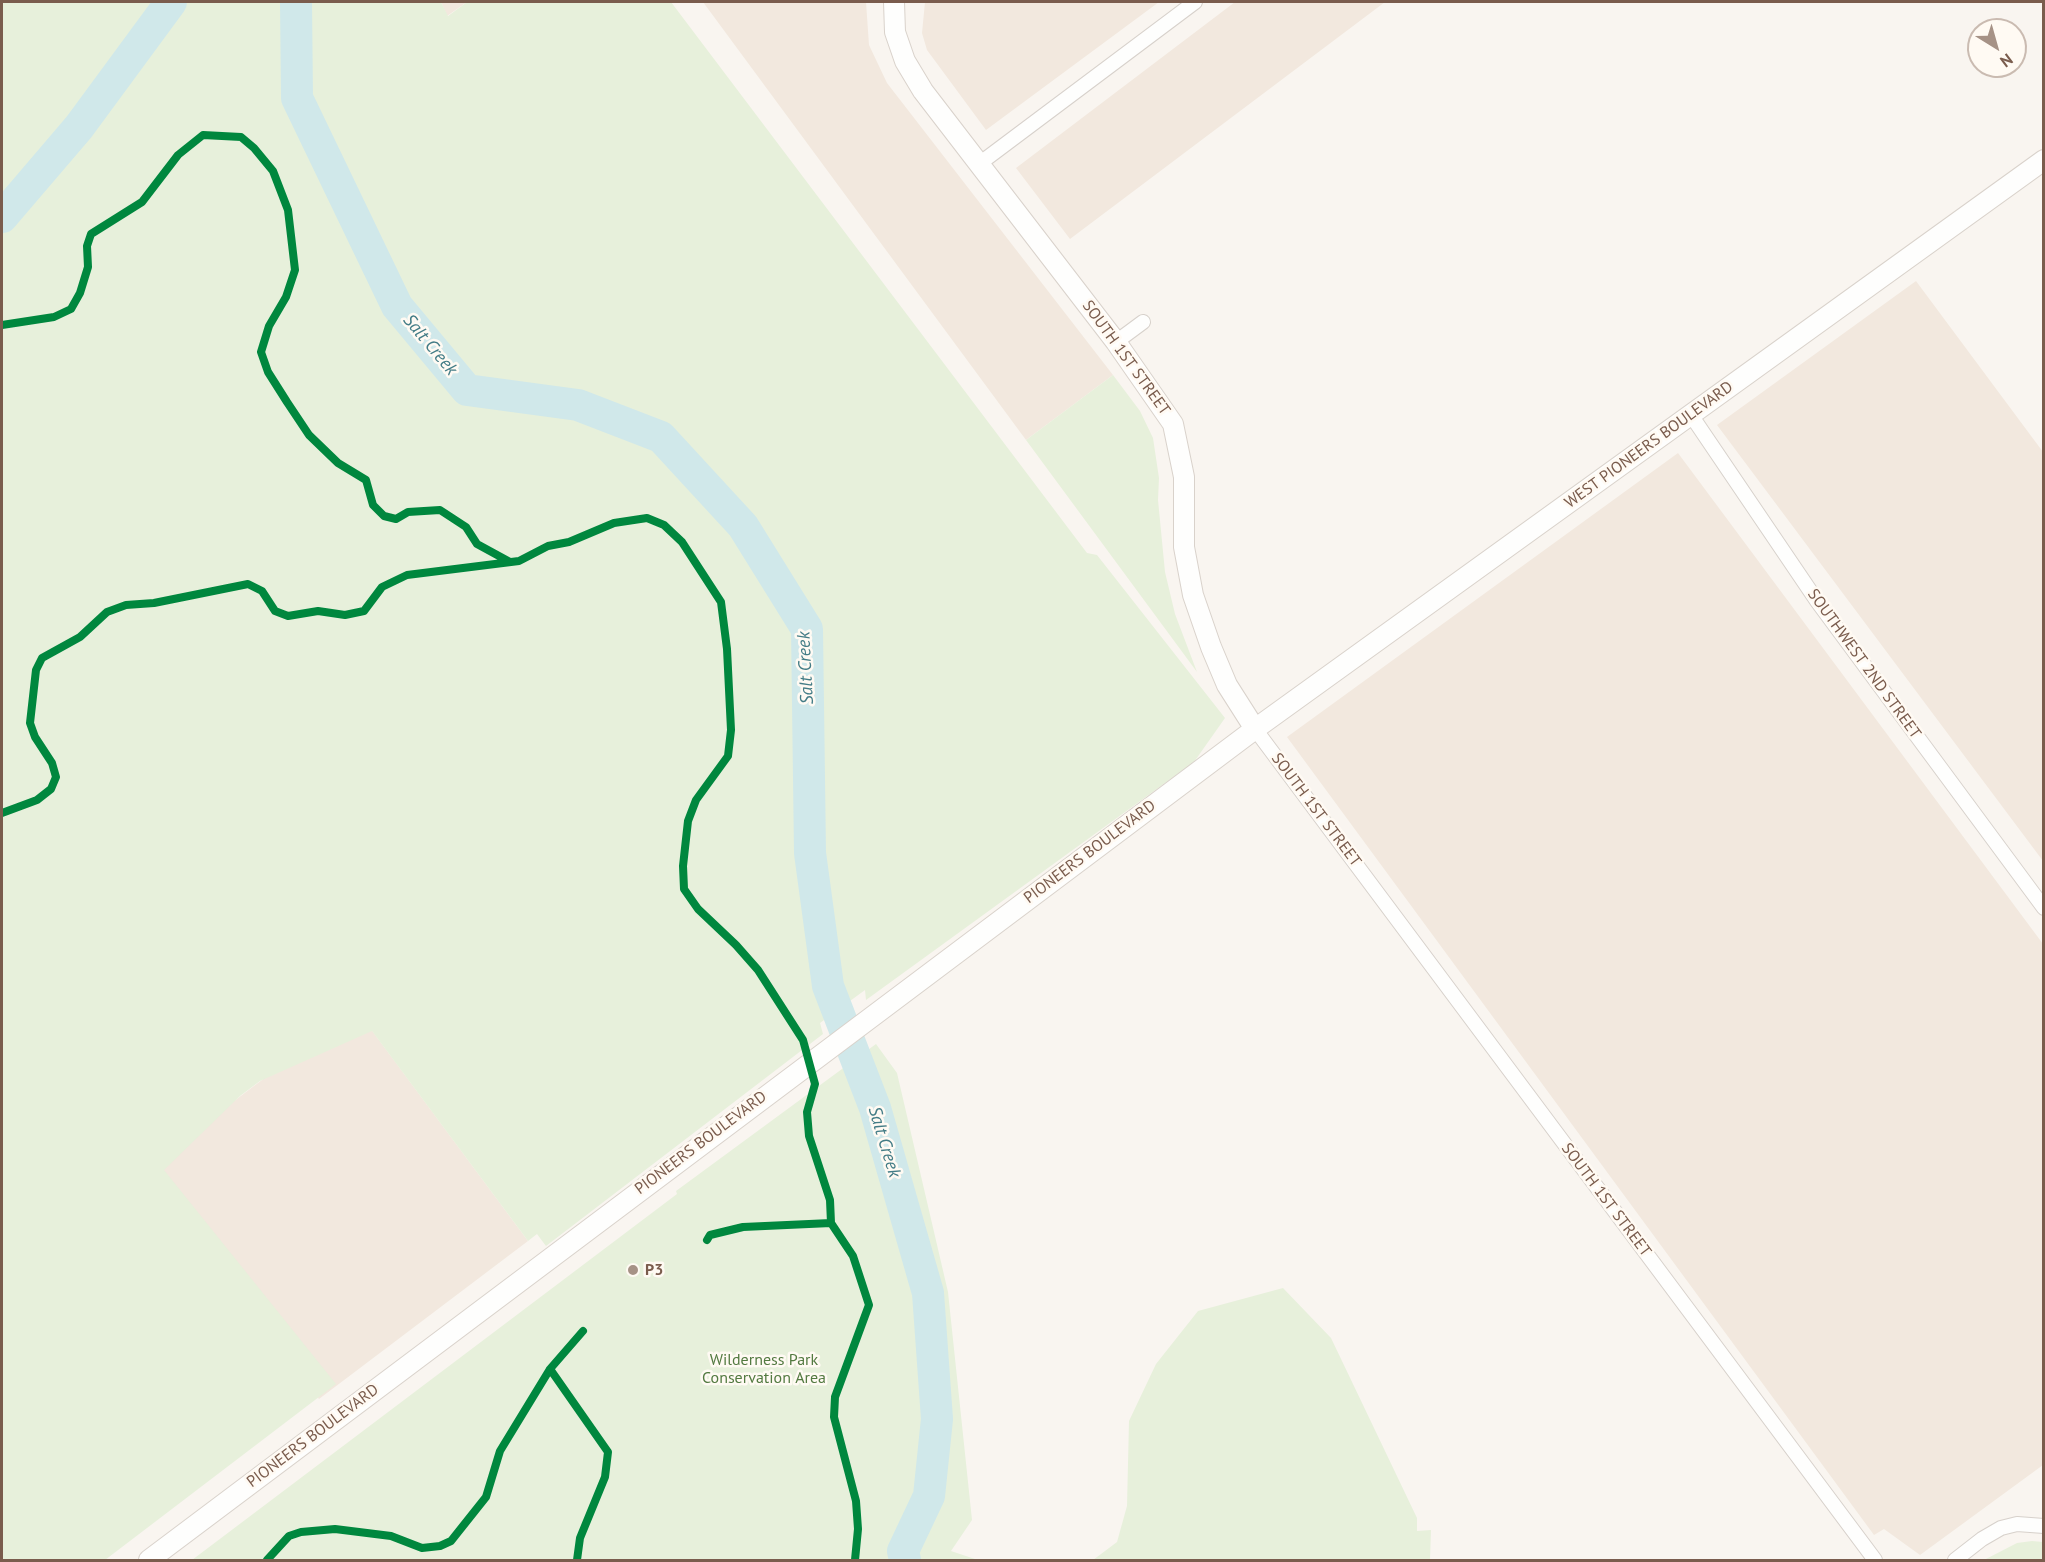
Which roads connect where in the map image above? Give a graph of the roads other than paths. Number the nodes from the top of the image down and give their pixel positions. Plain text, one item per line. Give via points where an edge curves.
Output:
1 (894, 2) edge
2 (1195, 2) edge
3 (2043, 160) edge
4 (979, 164) junction
5 (1143, 322) dead end
6 (1116, 342) junction
7 (1691, 415) junction
8 (1255, 729) junction
9 (2043, 908) edge
10 (2043, 1526) edge
11 (149, 1560) edge
12 (1875, 1560) edge
13 (1955, 1560) edge

1 - 4 main road, SOUTH 1ST STREET via 895,32 905,61
2 - 4 street
3 - 7 main road, WEST PIONEERS BOULEVARD
4 - 6 main road, SOUTH 1ST STREET
5 - 6 street
6 - 8 main road, SOUTH 1ST STREET via 1173,424 1184,477 1184,547 1193,595 1227,685
7 - 8 main road, WEST PIONEERS BOULEVARD
7 - 9 street, SOUTHWEST 2ND STREET via 1817,601
8 - 11 main road, PIONEERS BOULEVARD
8 - 12 street, SOUTH 1ST STREET
10 - 13 street via 2017,1524 2001,1528

